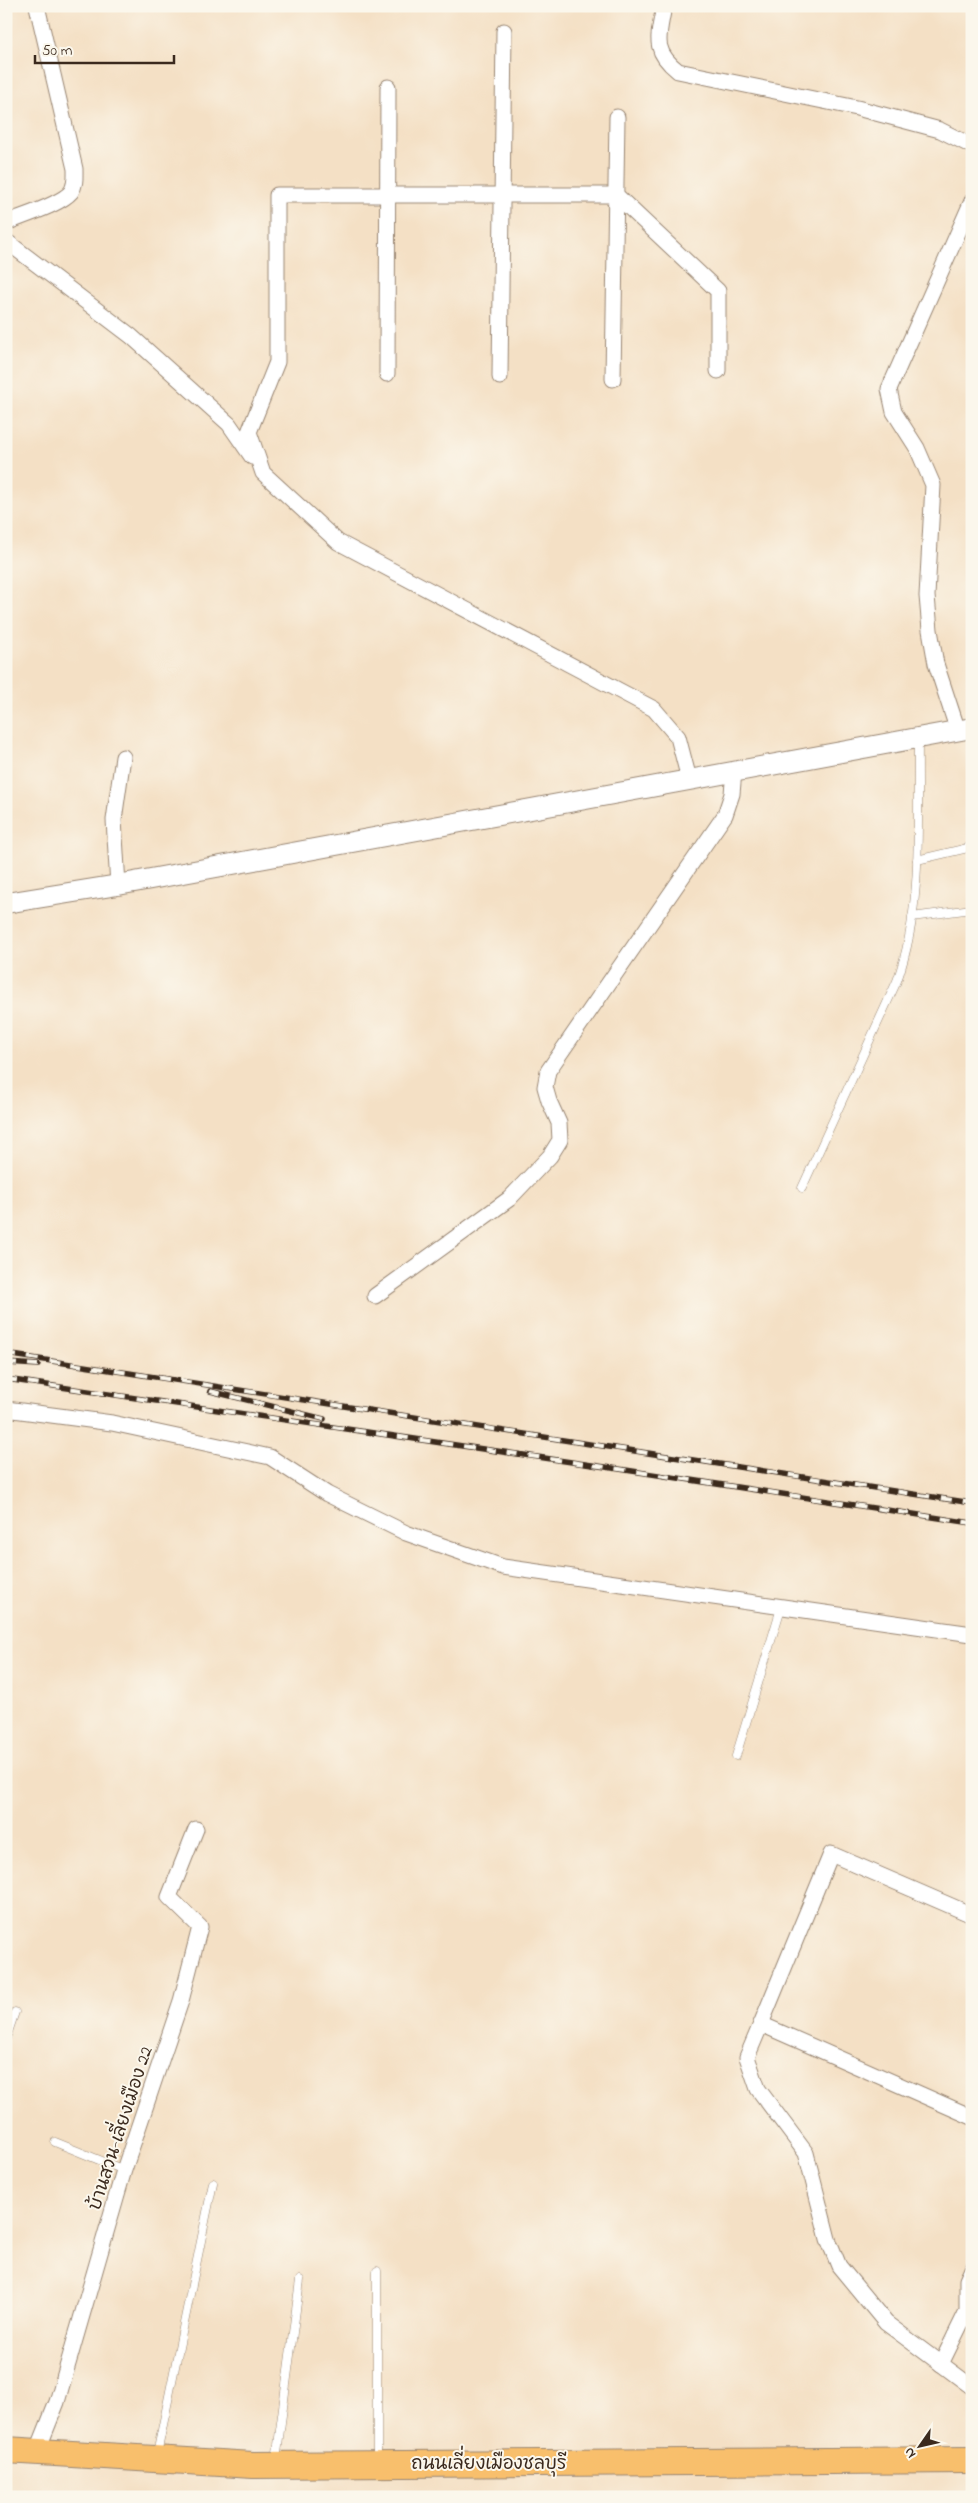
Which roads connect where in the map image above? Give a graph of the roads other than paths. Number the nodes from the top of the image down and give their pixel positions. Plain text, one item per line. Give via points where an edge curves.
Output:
1 (37, 6) edge
2 (664, 6) edge
3 (504, 31) dead end
4 (388, 87) dead end
5 (616, 117) dead end
6 (972, 146) edge
7 (388, 195) junction
8 (501, 195) junction
9 (616, 196) junction
10 (972, 201) edge
11 (6, 223) edge
12 (6, 241) edge
13 (718, 371) dead end
14 (387, 374) dead end
15 (500, 377) dead end
16 (613, 379) dead end
17 (263, 473) junction
18 (965, 730) edge
19 (918, 738) junction
20 (122, 757) dead end
21 (734, 771) junction
22 (689, 779) junction
23 (972, 847) edge
24 (917, 860) junction
25 (118, 885) junction
26 (6, 903) edge
27 (972, 909) edge
28 (912, 917) junction
29 (802, 1188) dead end
30 (375, 1296) dead end
31 (6, 1409) edge
32 (782, 1608) junction
33 (972, 1634) edge
34 (736, 1756) dead end
35 (196, 1828) dead end
36 (972, 1915) edge
37 (15, 2012) dead end
38 (761, 2024) junction
39 (6, 2038) edge
40 (972, 2117) edge
41 (55, 2142) dead end
42 (124, 2170) junction
43 (213, 2183) dead end
44 (972, 2269) edge
45 (377, 2271) dead end
46 (300, 2280) dead end
47 (941, 2364) junction
48 (972, 2387) edge
49 (6, 2450) edge
50 (37, 2452) junction
51 (156, 2459) junction
52 (972, 2460) edge
53 (376, 2464) junction
54 (275, 2465) junction

1 - 11 street via 76,182 62,199
2 - 6 street via 657,45 665,61 678,71 857,108 940,130
3 - 8 street
4 - 7 street
5 - 9 street
7 - 8 street
7 - 14 street
7 - 17 street via 277,195 277,362 249,432
8 - 9 street
8 - 15 street
9 - 13 street via 718,291
9 - 16 street
10 - 18 street via 889,390 894,412 917,448 933,485 927,596 930,630 936,664
12 - 17 street via 131,336 208,405 229,424
17 - 22 street via 338,542 654,709 678,737
18 - 19 street
19 - 21 street
19 - 24 lane
20 - 25 street via 114,820
21 - 22 street
21 - 30 street via 732,794 725,815 548,1071 545,1086 559,1123 560,1140 550,1156 509,1199
22 - 25 street
23 - 24 lane
24 - 28 lane
25 - 26 street
27 - 28 lane
28 - 29 lane via 905,959 897,982
31 - 32 street via 112,1423 270,1457 327,1494 406,1534 503,1567
32 - 33 street
32 - 34 lane
35 - 42 street, บ้านสวน-เลี่ยงเมือง 22 via 169,1897 200,1926 181,2002
36 - 38 street via 831,1854
37 - 39 lane
38 - 40 street
38 - 47 street via 747,2057 758,2089 806,2153 828,2239 839,2266 886,2323
41 - 42 lane
42 - 50 street, บ้านสวน-เลี่ยงเมือง 22 via 56,2402
43 - 51 lane
44 - 47 street via 967,2280 967,2311
45 - 53 lane
46 - 54 lane
47 - 48 street
49 - 50 highway, ถนนเลี่ยงเมืองชลบุรี
50 - 51 highway, ถนนเลี่ยงเมืองชลบุรี
51 - 54 highway, ถนนเลี่ยงเมืองชลบุรี
52 - 53 highway, ถนนเลี่ยงเมืองชลบุรี
53 - 54 highway, ถนนเลี่ยงเมืองชลบุรี

